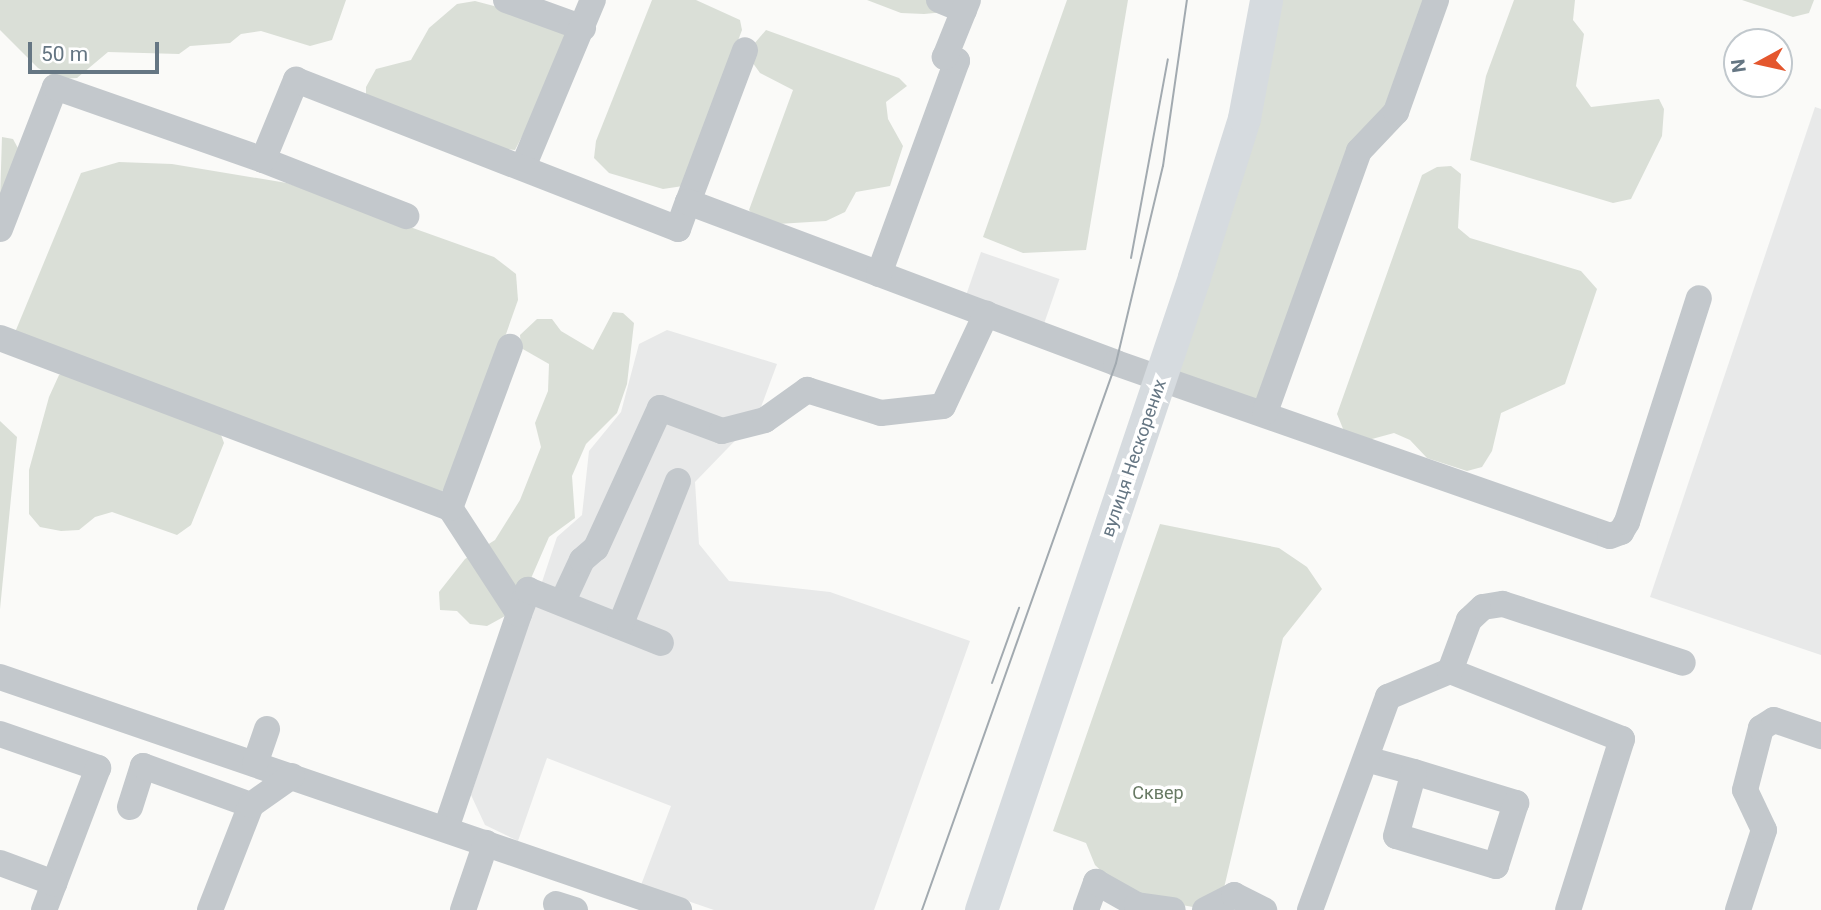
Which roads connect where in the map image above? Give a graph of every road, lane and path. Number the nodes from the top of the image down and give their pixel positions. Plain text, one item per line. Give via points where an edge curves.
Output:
1 (506, 0) edge
2 (593, 0) edge
3 (939, 0) edge
4 (1266, 0) edge
5 (1437, 0) edge
6 (966, 5) edge
7 (583, 28) junction
8 (746, 50) dead end
9 (263, 160) junction
10 (523, 167) junction
11 (688, 202) junction
12 (406, 216) dead end
13 (0, 229) edge
14 (879, 274) junction
15 (1699, 298) dead end
16 (986, 314) junction
17 (0, 338) edge
18 (510, 347) dead end
19 (1161, 377) junction
20 (1265, 412) junction
21 (678, 481) dead end
22 (450, 508) junction
23 (562, 603) junction
24 (519, 614) junction
25 (620, 626) junction
26 (661, 643) dead end
27 (1682, 663) dead end
28 (1450, 671) junction
29 (0, 677) edge
30 (267, 729) dead end
31 (0, 733) edge
32 (125, 734) dead end
33 (1821, 736) edge
34 (1366, 759) junction
35 (255, 764) junction
36 (1414, 772) junction
37 (284, 782) junction
38 (251, 805) junction
39 (131, 807) dead end
40 (446, 829) junction
41 (486, 843) junction
42 (0, 863) edge
43 (54, 883) junction
44 (624, 901) edge
45 (44, 910) edge
46 (210, 910) edge
47 (463, 910) edge
48 (680, 910) edge
49 (981, 910) edge
50 (1086, 910) edge
51 (1173, 910) edge
52 (1205, 910) edge
53 (1264, 910) edge
54 (1310, 910) edge
55 (1568, 910) edge
56 (1738, 910) edge

1 - 7 lane
2 - 7 lane
3 - 6 lane
4 - 19 main road, вулиця Нескорених via 1244,118
5 - 20 lane via 1396,112 1359,151
6 - 14 lane via 945,57 957,61
7 - 10 lane
8 - 11 lane
9 - 10 lane via 296,80
9 - 12 lane
9 - 13 lane via 55,87
10 - 11 lane via 678,229
11 - 14 lane
14 - 16 lane
15 - 20 lane via 1627,522 1616,535 1604,536
16 - 19 lane
16 - 23 lane via 943,406 881,413 807,390 765,419 722,431 660,408 596,548 582,559
17 - 22 lane
18 - 22 lane
19 - 20 lane
19 - 49 main road, вулиця Нескорених
21 - 25 lane
22 - 24 lane
23 - 24 lane via 528,590
23 - 25 lane
24 - 40 lane
25 - 26 lane
27 - 28 lane via 1493,604 1469,620
28 - 34 lane via 1388,697
28 - 55 lane via 1622,739
29 - 35 lane
30 - 35 lane
31 - 43 lane via 98,768
32 - 37 lane
33 - 56 lane via 1774,720 1760,728 1745,790 1764,830
34 - 36 lane
34 - 54 lane
35 - 37 lane
36 - 36 lane via 1516,803 1496,866 1396,836
37 - 38 lane
37 - 40 lane
38 - 39 lane via 143,766
38 - 46 lane
40 - 41 lane
41 - 44 lane
41 - 47 lane
42 - 43 lane
43 - 45 lane
44 - 48 lane
50 - 51 lane via 1096,882 1138,905
52 - 53 lane via 1234,895

